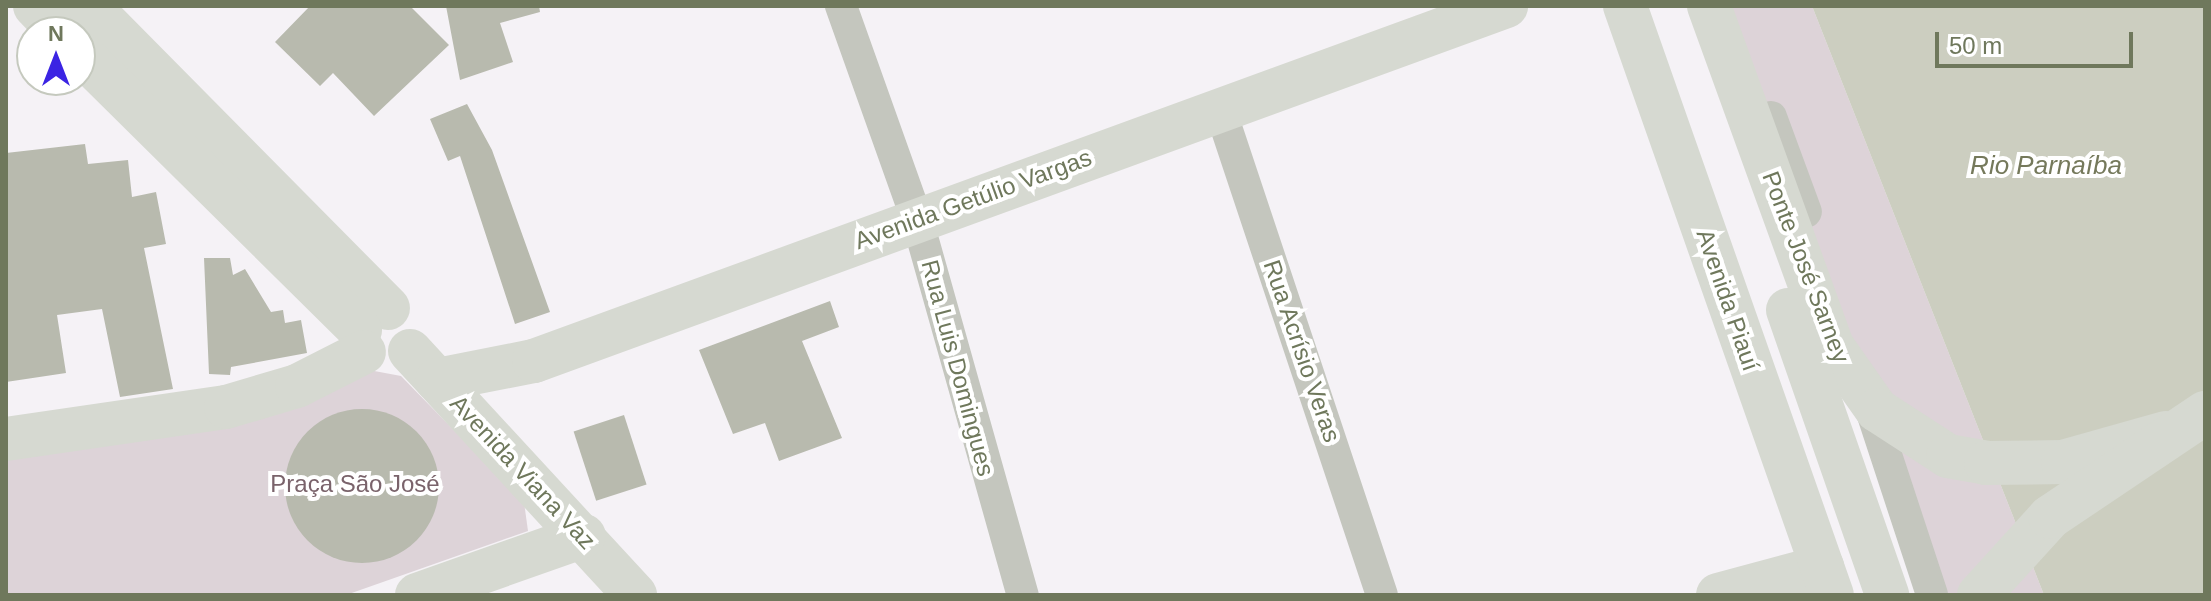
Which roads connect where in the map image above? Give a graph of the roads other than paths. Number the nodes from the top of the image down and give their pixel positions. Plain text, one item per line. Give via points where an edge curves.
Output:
1 (89, 6) edge
2 (841, 6) edge
3 (1506, 6) edge
4 (1625, 6) edge
5 (1681, 6) edge
6 (1709, 6) edge
7 (1727, 6) edge
8 (96, 65) edge
9 (1220, 109) junction
10 (195, 141) junction
11 (917, 219) junction
12 (371, 330) junction
13 (424, 366) junction
14 (2205, 413) edge
15 (1874, 419) junction
16 (2166, 433) junction
17 (6, 439) edge
18 (584, 536) junction
19 (1827, 581) edge
20 (417, 595) edge
21 (635, 595) edge
22 (1023, 595) edge
23 (1382, 595) edge
24 (1718, 595) edge
25 (1887, 595) edge
26 (1916, 595) edge
27 (1932, 595) edge
28 (1979, 595) edge

1 - 10 street
2 - 11 street, Rua Luis Domingues
3 - 9 street, Avenida Getúlio Vargas
4 - 19 street, Avenida Piauí
5 - 25 street
6 - 16 street, Ponte José Sarney via 1832,346 1877,410 1948,456 2027,466
7 - 15 street via 1790,164
8 - 10 street
9 - 11 street, Avenida Getúlio Vargas
9 - 23 street, Rua Acrísio Veras
10 - 12 street
11 - 13 street, Avenida Getúlio Vargas via 534,361
11 - 22 street, Rua Luis Domingues
12 - 13 street, Avenida Getúlio Vargas via 387,363
12 - 17 street via 297,386 226,407
13 - 18 street, Avenida Viana Vaz
14 - 16 street, Ponte José Sarney
15 - 26 street via 1859,423
15 - 27 street
16 - 28 street, Ponte José Sarney via 2050,517
18 - 20 street
18 - 21 street, Avenida Viana Vaz
19 - 24 street

